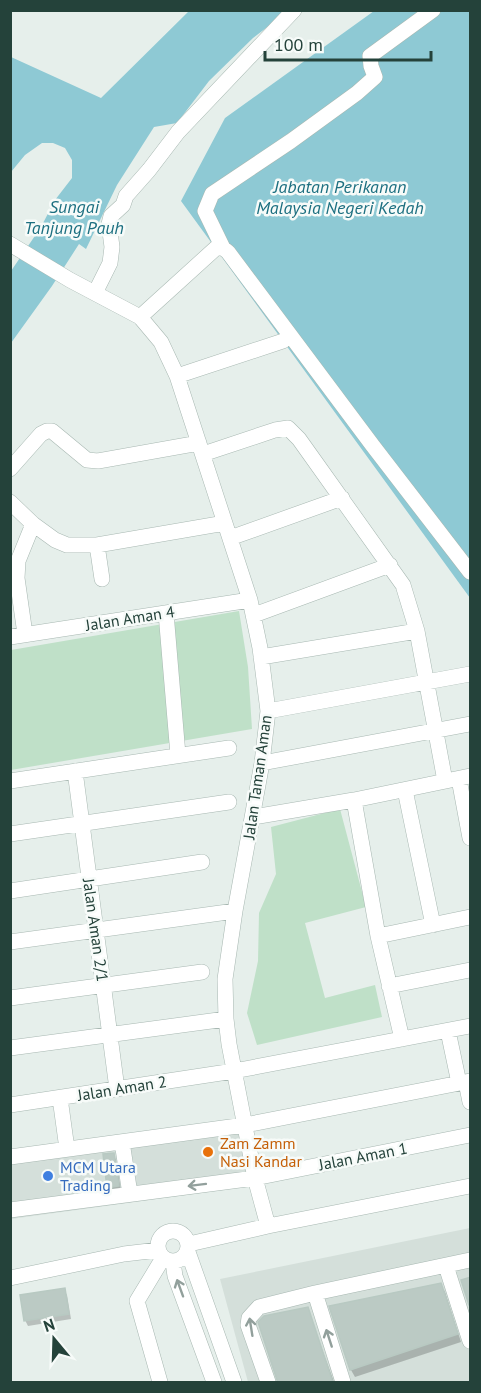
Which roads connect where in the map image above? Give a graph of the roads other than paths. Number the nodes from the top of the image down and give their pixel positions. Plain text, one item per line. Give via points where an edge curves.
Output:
1 (294, 10) edge
2 (433, 10) edge
3 (10, 244) edge
4 (223, 248) junction
5 (95, 293) junction
6 (140, 317) junction
7 (283, 341) dead end
8 (177, 376) junction
9 (201, 448) junction
10 (10, 469) edge
11 (342, 498) junction
12 (10, 502) edge
13 (225, 523) junction
14 (33, 524) junction
15 (230, 538) junction
16 (97, 545) junction
17 (390, 565) junction
18 (471, 572) edge
19 (102, 579) dead end
20 (250, 600) junction
21 (166, 613) junction
22 (254, 615) junction
23 (417, 631) junction
24 (18, 635) edge
25 (261, 657) junction
26 (471, 675) edge
27 (427, 682) junction
28 (268, 711) junction
29 (471, 724) edge
30 (436, 731) junction
31 (229, 748) dead end
32 (178, 755) junction
33 (262, 763) junction
34 (75, 771) junction
35 (458, 779) edge
36 (10, 781) edge
37 (405, 790) junction
38 (354, 800) junction
39 (229, 802) dead end
40 (253, 818) junction
41 (82, 824) junction
42 (10, 834) edge
43 (471, 838) edge
44 (202, 862) dead end
45 (89, 880) junction
46 (10, 891) edge
47 (235, 911) junction
48 (471, 917) edge
49 (433, 925) junction
50 (96, 930) junction
51 (378, 936) junction
52 (10, 942) edge
53 (471, 970) edge
54 (202, 972) dead end
55 (104, 985) junction
56 (389, 986) junction
57 (10, 998) edge
58 (226, 1019) junction
59 (471, 1026) edge
60 (448, 1031) junction
61 (110, 1034) junction
62 (402, 1039) junction
63 (10, 1048) edge
64 (234, 1071) junction
65 (465, 1082) edge
66 (117, 1089) junction
67 (60, 1098) junction
68 (471, 1102) edge
69 (10, 1105) edge
70 (245, 1125) junction
71 (471, 1135) edge
72 (122, 1142) junction
73 (67, 1149) junction
74 (10, 1157) edge
75 (255, 1178) junction
76 (471, 1186) edge
77 (130, 1194) junction
78 (10, 1210) edge
79 (268, 1226) junction
80 (188, 1248) junction
81 (165, 1256) junction
82 (471, 1260) edge
83 (446, 1266) junction
84 (10, 1278) edge
85 (315, 1293) junction
86 (471, 1341) edge
87 (160, 1383) edge
88 (214, 1383) edge
89 (234, 1383) edge
90 (268, 1383) edge
91 (343, 1383) edge

1 - 5 street via 178,132 111,216 111,263
2 - 4 street via 370,56 375,77 357,93 212,194 205,211
3 - 5 street, Jalan Taman Aman
4 - 6 street via 216,248
4 - 18 street
5 - 6 street, Jalan Taman Aman
6 - 8 street, Jalan Taman Aman via 161,342
7 - 8 street
8 - 9 street, Jalan Taman Aman
9 - 10 street via 87,460 52,431 46,431
9 - 11 street via 288,428
9 - 13 street, Jalan Taman Aman
11 - 15 street
11 - 17 street
12 - 14 street
13 - 15 street, Jalan Taman Aman
13 - 16 street
14 - 16 street via 67,545
14 - 24 street via 18,561
15 - 20 street, Jalan Taman Aman
16 - 19 street
17 - 22 street
17 - 23 street via 403,585
20 - 21 street, Jalan Aman 4
20 - 22 street, Jalan Taman Aman
21 - 24 street, Jalan Aman 4
21 - 32 street
22 - 25 street, Jalan Taman Aman
23 - 25 street
23 - 27 street
25 - 28 street, Jalan Taman Aman
26 - 27 street
27 - 28 street
27 - 30 street
28 - 33 street, Jalan Taman Aman
29 - 30 street
30 - 33 street
30 - 35 street
31 - 32 street
32 - 34 street
33 - 40 street, Jalan Taman Aman
34 - 36 street
34 - 41 street, Jalan Aman 2/1
35 - 37 street
35 - 43 street
37 - 38 street
37 - 49 street
38 - 40 street
38 - 51 street
39 - 41 street
40 - 47 street, Jalan Taman Aman
41 - 42 street
41 - 45 street, Jalan Aman 2/1
44 - 45 street
45 - 46 street
45 - 50 street, Jalan Aman 2/1
47 - 50 street
47 - 58 street, Jalan Taman Aman via 225,979
48 - 49 street
49 - 51 street
50 - 52 street
50 - 55 street, Jalan Aman 2/1
51 - 56 street
53 - 56 street
54 - 55 street
55 - 57 street
55 - 61 street, Jalan Aman 2/1
56 - 62 street
58 - 61 street
58 - 64 street, Jalan Taman Aman
59 - 60 street, Jalan Aman 2
60 - 62 street, Jalan Aman 2
60 - 65 street
61 - 63 street
61 - 66 street, Jalan Aman 2/1
62 - 64 street, Jalan Aman 2
64 - 66 street, Jalan Aman 2
64 - 70 street, Jalan Taman Aman
65 - 68 street
65 - 70 street
66 - 67 street, Jalan Aman 2
67 - 69 street, Jalan Aman 2
67 - 73 street
70 - 72 street
70 - 75 street, Jalan Taman Aman
71 - 75 street, Jalan Aman 1
72 - 73 street
72 - 77 street
73 - 74 street
75 -> 77 street, Jalan Aman 1
75 - 79 street, Jalan Taman Aman
76 - 79 street
77 - 78 street, Jalan Aman 1
79 - 80 street
80 - 81 street via 182,1259
80 - 81 street via 184,1235 170,1231 158,1245
80 - 89 street
81 - 84 street via 115,1255
81 - 87 street via 137,1301
88 -> 81 street
82 - 83 street
83 - 85 street
83 - 86 street
90 -> 85 street via 249,1318 259,1307
91 -> 85 street

